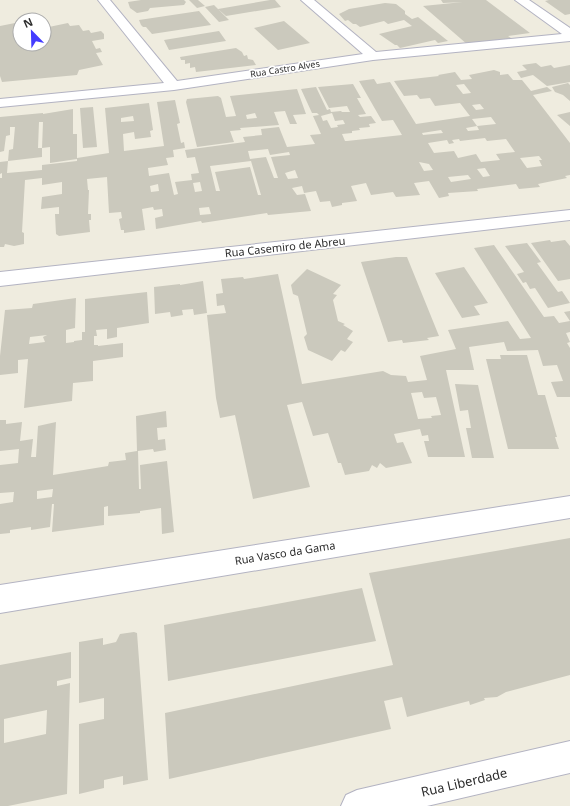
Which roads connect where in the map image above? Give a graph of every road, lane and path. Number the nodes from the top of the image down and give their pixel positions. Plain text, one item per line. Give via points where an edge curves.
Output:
1 (104, 0) edge
2 (307, 0) edge
3 (521, 0) edge
4 (570, 36) edge
5 (373, 56) junction
6 (174, 86) junction
7 (0, 104) edge
8 (570, 215) edge
9 (0, 279) edge
10 (570, 507) edge
11 (0, 599) edge
12 (570, 757) edge
13 (357, 806) edge

1 - 6 street
2 - 5 street
3 - 4 street
4 - 5 street, Rua Castro Alves
5 - 6 street, Rua Castro Alves
6 - 7 street, Rua Castro Alves
8 - 9 street, Rua Casemiro de Abreu
10 - 11 street, Rua Vasco da Gama
12 - 13 street, Rua Liberdade

